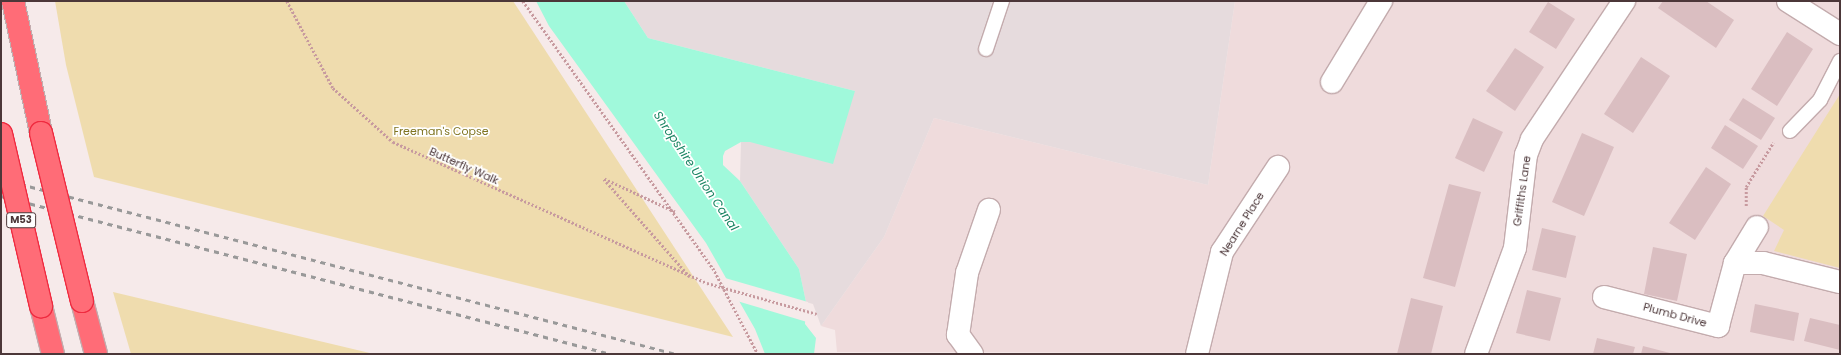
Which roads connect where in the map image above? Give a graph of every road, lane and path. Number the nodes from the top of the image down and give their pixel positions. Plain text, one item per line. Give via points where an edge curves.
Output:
1 (13, 1) edge
2 (287, 1) edge
3 (524, 1) edge
4 (1002, 1) edge
5 (1381, 1) edge
6 (1624, 1) edge
7 (1788, 1) edge
8 (1840, 34) edge
9 (986, 49) dead end
10 (1840, 61) edge
11 (1332, 82) dead end
12 (1790, 131) joint
13 (1, 134) edge
14 (1278, 167) dead end
15 (990, 210) dead end
16 (675, 212) junction
17 (1757, 227) joint
18 (1734, 263) junction
19 (692, 278) junction
20 (1840, 282) edge
21 (1604, 297) dead end
22 (817, 314) dead end
23 (54, 354) edge
24 (96, 354) edge
25 (758, 354) edge
26 (972, 354) edge
27 (1197, 354) edge
28 (1476, 354) edge

1 - 24 highway, bridge via 41,132
2 - 19 path, Butterfly Walk via 333,88 393,142
3 - 16 path
4 - 9 lane
5 - 11 street
6 - 28 street, Griffiths Lane via 1532,139 1526,155 1515,248
7 - 8 street
10 - 12 lane via 1820,100
12 - 17 path via 1777,137 1746,187 1746,210
13 - 23 highway, M53, bridge
14 - 27 street, Nearne Place via 1222,252
15 - 26 street via 967,274 958,335
16 - 19 path, Butterfly Walk via 604,179
16 - 25 path via 713,268
17 - 18 street
18 - 20 street via 1763,263
18 - 21 street, Plumb Drive via 1718,326
19 - 22 path, Butterfly Walk, bridge

